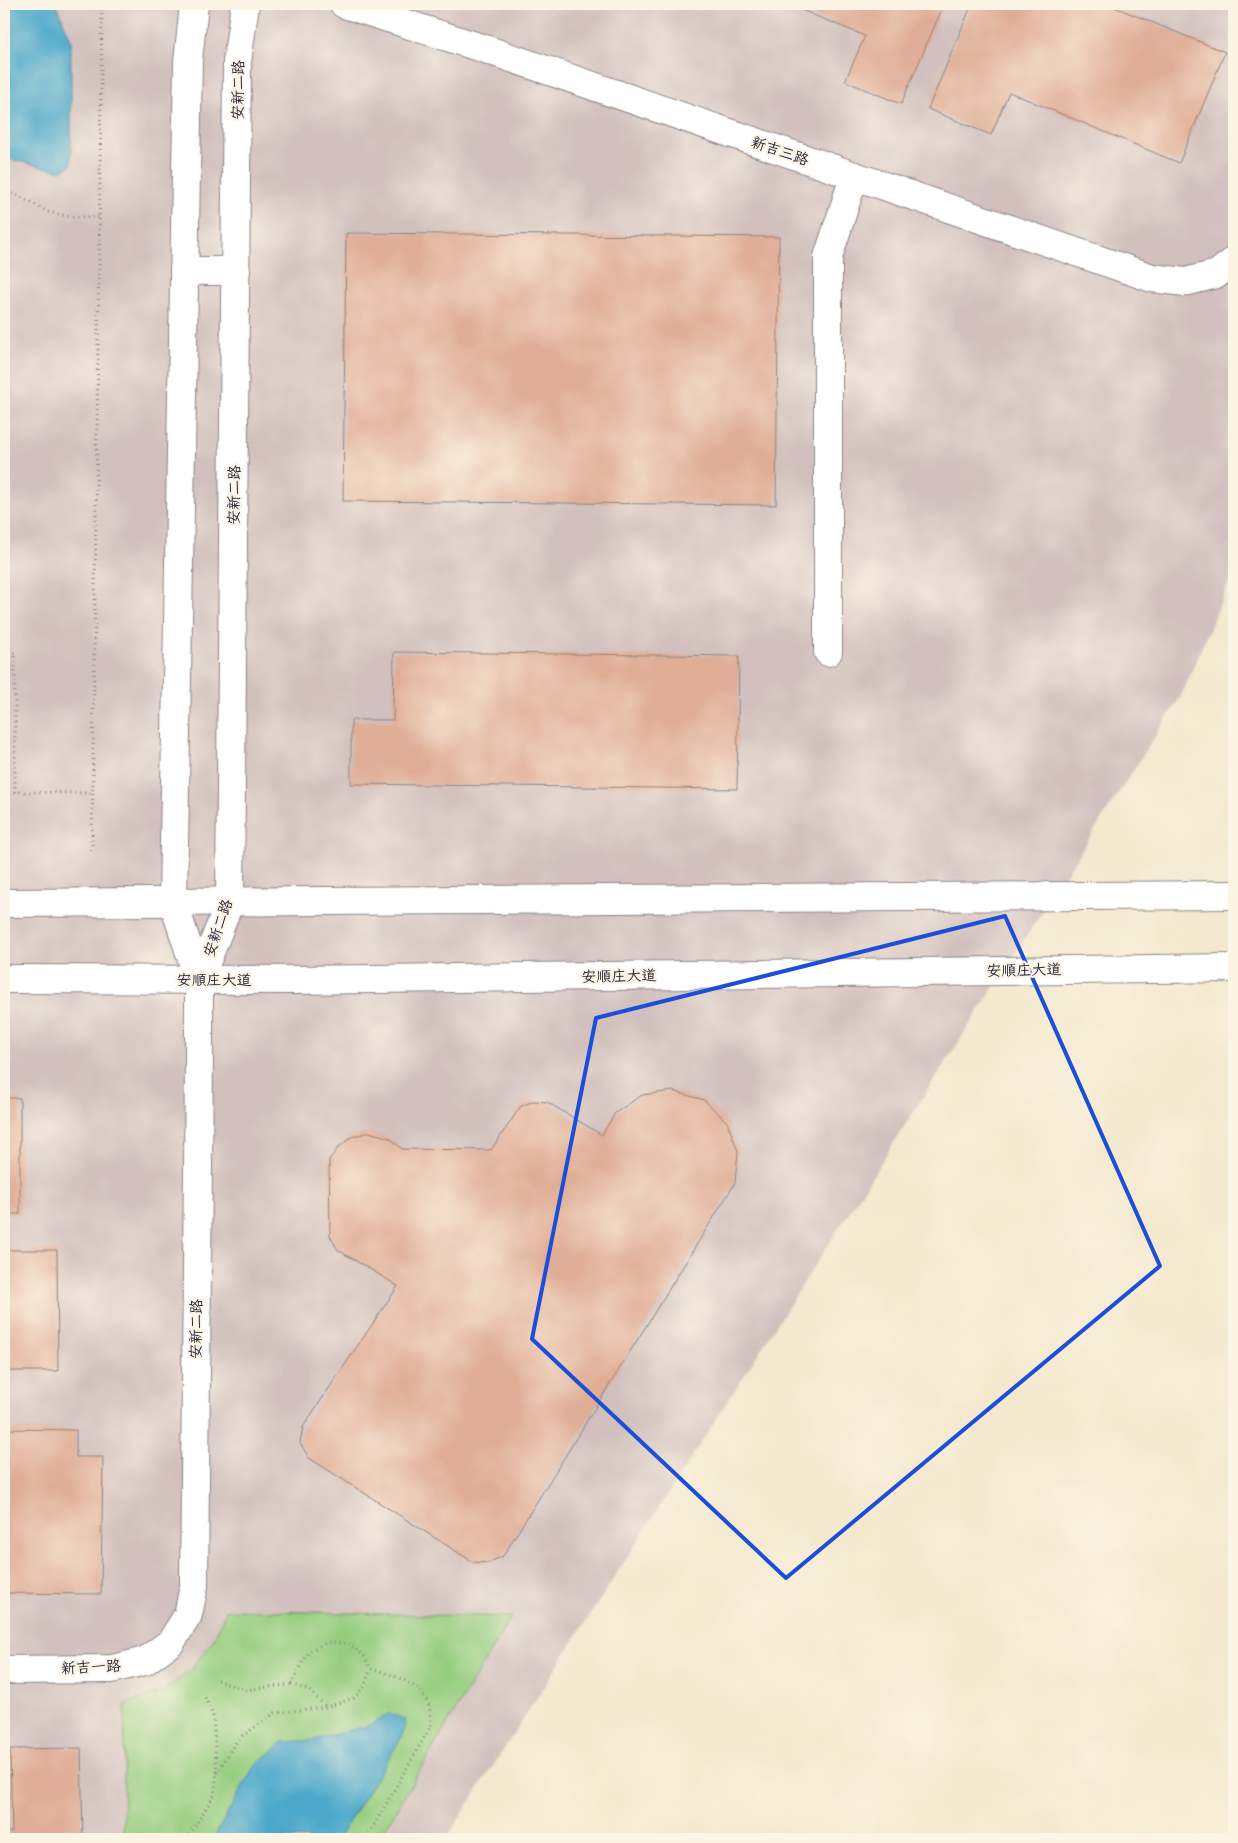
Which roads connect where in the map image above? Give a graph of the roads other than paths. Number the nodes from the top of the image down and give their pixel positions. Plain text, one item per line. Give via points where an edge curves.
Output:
1 (194, 4) edge
2 (245, 4) edge
3 (344, 4) edge
4 (854, 177) junction
5 (1226, 267) edge
6 (184, 271) junction
7 (236, 271) junction
8 (828, 652) dead end
9 (1234, 895) edge
10 (173, 901) junction
11 (230, 901) junction
12 (4, 903) edge
13 (1234, 968) edge
14 (4, 979) edge
15 (199, 980) junction
16 (171, 1642) joint
17 (4, 1670) edge

1 - 6 street, 安新二路 via 188,61
2 - 7 street, 安新二路 via 237,62
3 - 4 street, 新吉三路 via 491,51
4 - 5 street, 新吉三路 via 1152,278 1185,282
4 - 8 street via 828,257
6 - 7 street
6 - 10 street, 安新二路
7 - 11 street, 安新二路
9 - 11 street
10 - 11 street
10 - 12 street
10 - 15 street, 安新二路
11 - 15 street, 安新二路
13 - 15 street, 安順庄大道
14 - 15 street, 安順庄大道
15 - 16 street, 安新二路 via 194,1586 188,1615
16 - 17 street, 新吉一路 via 145,1661 112,1668

